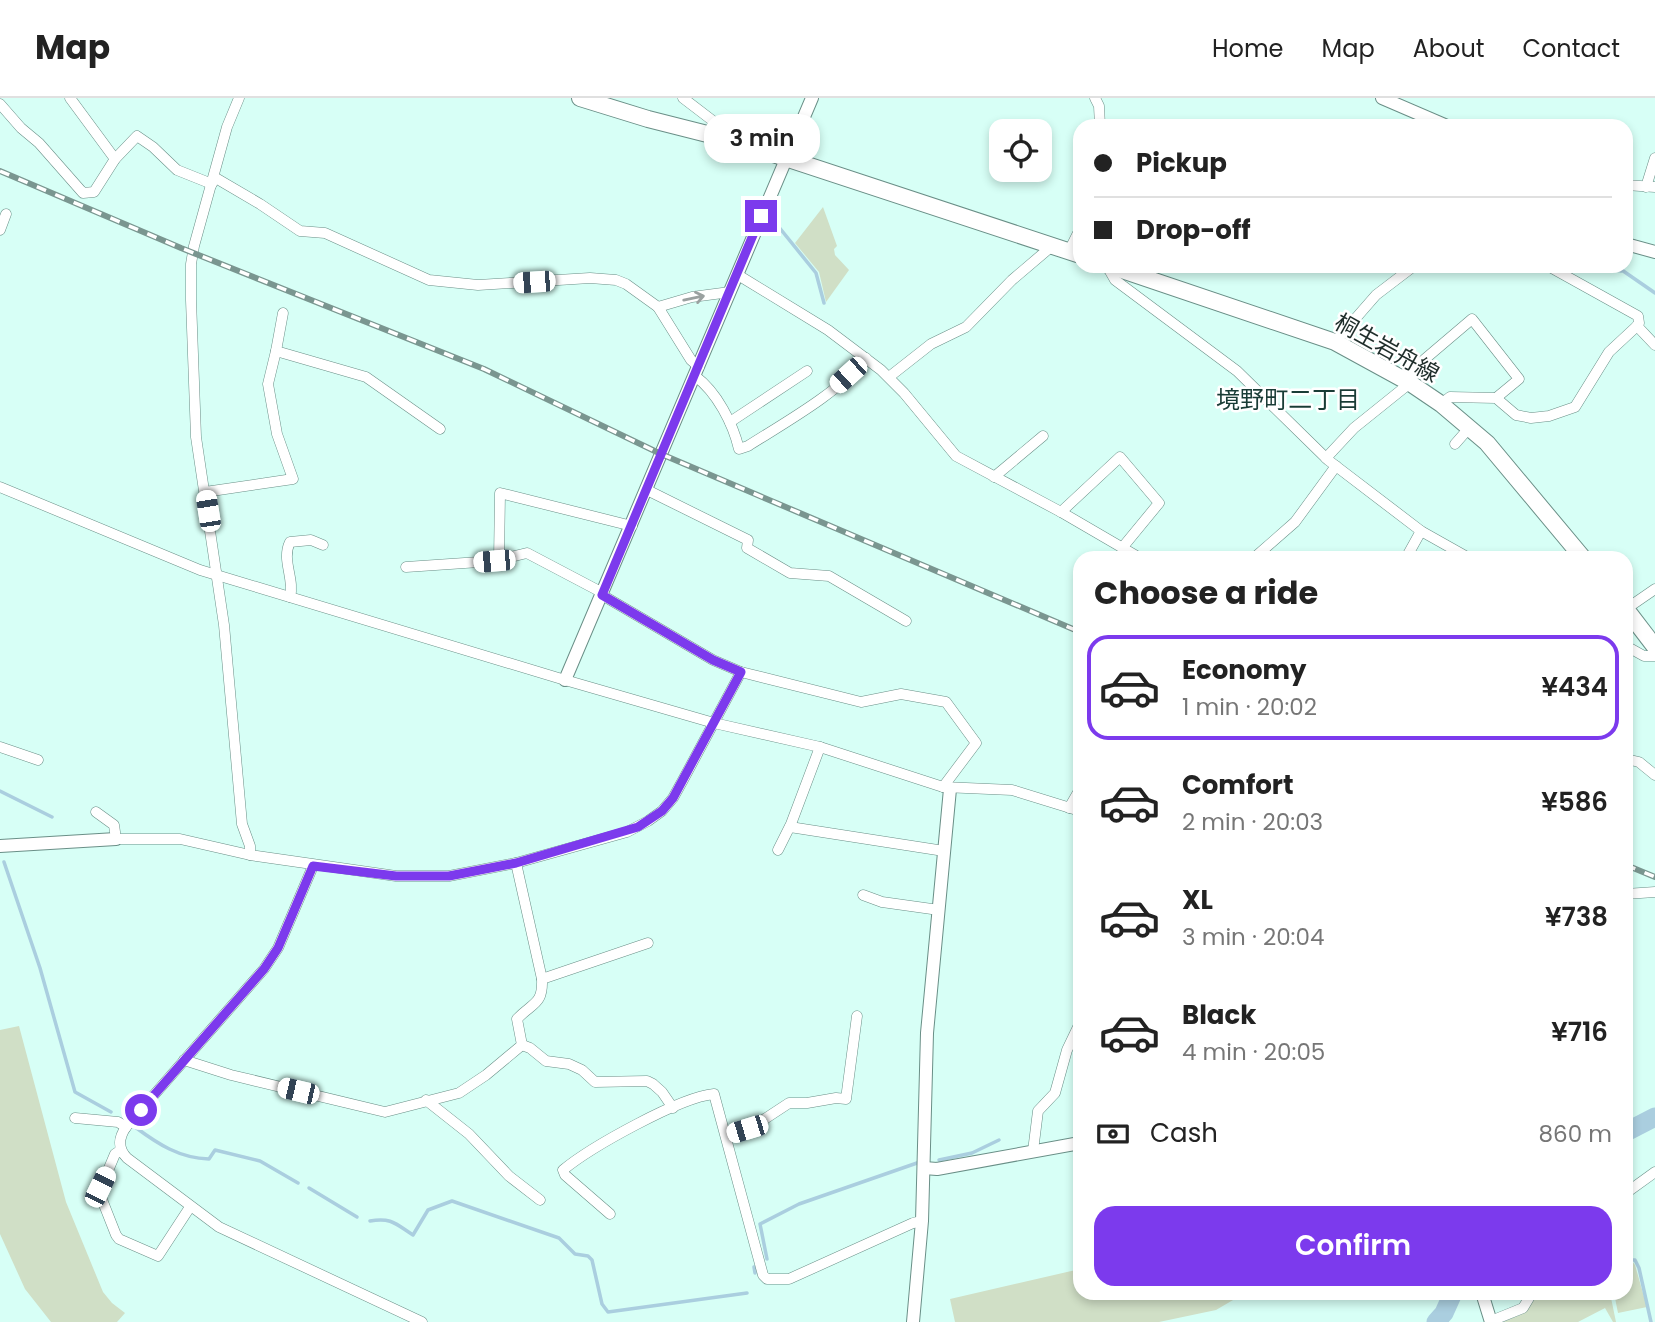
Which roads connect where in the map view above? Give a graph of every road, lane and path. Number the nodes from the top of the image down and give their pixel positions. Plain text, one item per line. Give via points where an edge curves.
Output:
1 (70, 98) edge
2 (239, 98) edge
3 (580, 98) edge
4 (683, 98) edge
5 (812, 98) edge
6 (1095, 98) edge
7 (1382, 98) edge
8 (0, 104) edge
9 (1100, 119) edge
10 (1431, 119) edge
11 (731, 140) junction
12 (786, 158) junction
13 (1655, 158) edge
14 (115, 159) junction
15 (213, 181) junction
16 (1633, 186) edge
17 (1651, 187) edge
18 (6, 214) dead end
19 (0, 230) edge
20 (1052, 246) junction
21 (1633, 246) edge
22 (1655, 252) edge
23 (1073, 253) edge
24 (1112, 273) edge
25 (1130, 273) edge
26 (1405, 273) edge
27 (1561, 273) edge
28 (738, 275) junction
29 (730, 292) junction
30 (659, 307) junction
31 (283, 313) dead end
32 (1637, 327) junction
33 (1335, 342) junction
34 (1655, 345) edge
35 (276, 351) junction
36 (866, 358) junction
37 (807, 371) dead end
38 (697, 372) junction
39 (889, 377) junction
40 (1410, 383) junction
41 (1496, 398) junction
42 (1441, 404) junction
43 (730, 422) junction
44 (1469, 428) junction
45 (440, 429) dead end
46 (1043, 436) dead end
47 (1455, 444) dead end
48 (1326, 458) junction
49 (1336, 466) junction
50 (993, 477) junction
51 (0, 487) edge
52 (647, 490) junction
53 (205, 492) junction
54 (1061, 512) junction
55 (632, 526) junction
56 (1421, 531) junction
57 (323, 545) dead end
58 (1122, 548) junction
59 (1127, 551) edge
60 (1262, 551) edge
61 (1410, 551) edge
62 (1457, 551) edge
63 (1577, 551) edge
64 (499, 559) junction
65 (406, 566) dead end
66 (216, 575) junction
67 (1655, 589) edge
68 (602, 594) junction
69 (290, 597) junction
70 (1633, 604) edge
71 (1633, 618) edge
72 (906, 621) dead end
73 (1655, 647) edge
74 (1633, 650) edge
75 (1655, 656) edge
76 (741, 672) junction
77 (565, 680) junction
78 (714, 723) junction
79 (0, 747) edge
80 (820, 747) junction
81 (38, 760) dead end
82 (1633, 761) edge
83 (1655, 775) edge
84 (946, 788) junction
85 (1073, 810) edge
86 (96, 812) dead end
87 (790, 827) junction
88 (116, 838) junction
89 (0, 846) edge
90 (778, 850) dead end
91 (944, 851) junction
92 (250, 855) junction
93 (516, 863) junction
94 (313, 866) junction
95 (1655, 892) edge
96 (1633, 894) edge
97 (863, 895) dead end
98 (939, 910) junction
99 (648, 943) dead end
100 (542, 979) junction
101 (857, 1016) dead end
102 (1073, 1038) edge
103 (522, 1045) junction
104 (184, 1060) junction
105 (426, 1100) junction
106 (673, 1108) junction
107 (75, 1118) dead end
108 (126, 1126) junction
109 (726, 1136) junction
110 (1073, 1144) edge
111 (121, 1150) junction
112 (1033, 1151) junction
113 (924, 1168) junction
114 (1655, 1172) edge
115 (1633, 1188) edge
116 (540, 1200) dead end
117 (190, 1207) junction
118 (610, 1214) dead end
119 (922, 1221) junction
120 (1484, 1300) edge
121 (1528, 1300) edge
122 (1490, 1320) edge
123 (422, 1322) edge
124 (913, 1322) edge

1 - 14 street
2 - 15 street
3 - 11 main road
4 - 11 street
5 - 12 street
6 - 9 street
7 - 10 street
8 - 14 street via 83,193 94,192
11 - 12 main road
12 - 20 main road
12 - 28 street
13 - 17 street
14 - 15 street via 137,135 173,167
15 - 30 street via 300,231 325,233 429,280 478,285 601,278 626,284
15 - 53 street via 191,264 192,373
16 - 17 street
18 - 19 street
20 - 23 main road
20 - 39 street via 966,327 931,344
21 - 22 street
24 - 48 street via 1115,280 1237,371
25 - 33 main road, 桐生岩舟線
26 - 33 street via 1376,295
27 - 32 street via 1638,316
28 - 29 street
28 - 36 street
30 -> 29 street
29 - 38 street
30 - 38 street
31 - 35 street
32 - 34 street
32 - 41 street via 1609,352 1575,407 1549,416 1521,417
33 - 40 main road, 桐生岩舟線
35 - 45 street via 366,377
35 - 53 street via 268,384 276,435 293,479
36 - 39 street
36 - 43 street via 834,388 748,446 740,449
37 - 43 street
38 - 43 street
38 - 52 street
39 - 50 street via 956,456
40 - 41 street via 1412,370 1472,319 1519,379
40 - 42 main road, 桐生岩舟線
40 - 48 street via 1354,428
41 - 42 street via 1450,397
42 - 44 main road, 桐生岩舟線
44 - 47 street
44 - 63 main road, 桐生岩舟線 via 1487,443
46 - 50 street
48 - 49 street
49 - 56 street
49 - 60 street via 1295,523
50 - 54 street
51 - 66 street
52 - 55 street
52 - 72 street via 748,540 747,548 790,573 829,576
53 - 66 street
54 - 58 street
54 - 58 street via 1120,457 1159,503
55 - 64 street via 500,493
55 - 68 street
56 - 61 street
56 - 62 street
57 - 69 street via 311,540 290,542 286,553
58 - 59 street
64 - 65 street
64 - 68 street via 527,553
66 - 69 street
66 - 92 street via 242,824
67 - 70 street
68 - 76 street
68 - 77 street
69 - 77 street
71 - 73 main road
74 - 75 street
76 - 78 street
76 - 84 street via 861,702 901,694 946,702 976,743
77 - 78 street
78 - 80 street
78 - 93 street via 673,798 648,821 627,832
79 - 81 street
80 - 84 street
80 - 87 street
82 - 83 street
84 - 85 street via 1012,790
84 - 91 street
86 - 88 street via 114,825
87 - 90 street
87 - 91 street
88 - 89 street
88 - 92 street via 180,839
91 - 98 street
92 - 94 street
93 - 94 street via 427,877
93 - 100 street
94 - 104 street via 269,962
95 - 96 street
97 - 98 street
98 - 113 street via 927,1033
99 - 100 street
100 - 103 street via 541,999 517,1019
101 - 109 street via 846,1099 789,1103 751,1128
102 - 112 street via 1055,1093 1038,1111
103 - 105 street via 459,1093
103 - 106 street via 546,1060 569,1063 595,1082 647,1081
104 - 105 street via 384,1112
104 - 108 street
105 - 116 street
106 - 109 street via 714,1094
106 - 118 street via 582,1154 563,1170
107 - 108 street
108 - 111 street
109 - 119 street via 767,1279 789,1279
110 - 112 street
111 - 117 street
111 - 117 street via 99,1192 119,1239 158,1256
112 - 113 street
113 - 119 street
114 - 115 street
117 - 123 street via 219,1227
119 - 124 street
120 - 122 street
121 - 122 street via 1523,1308

